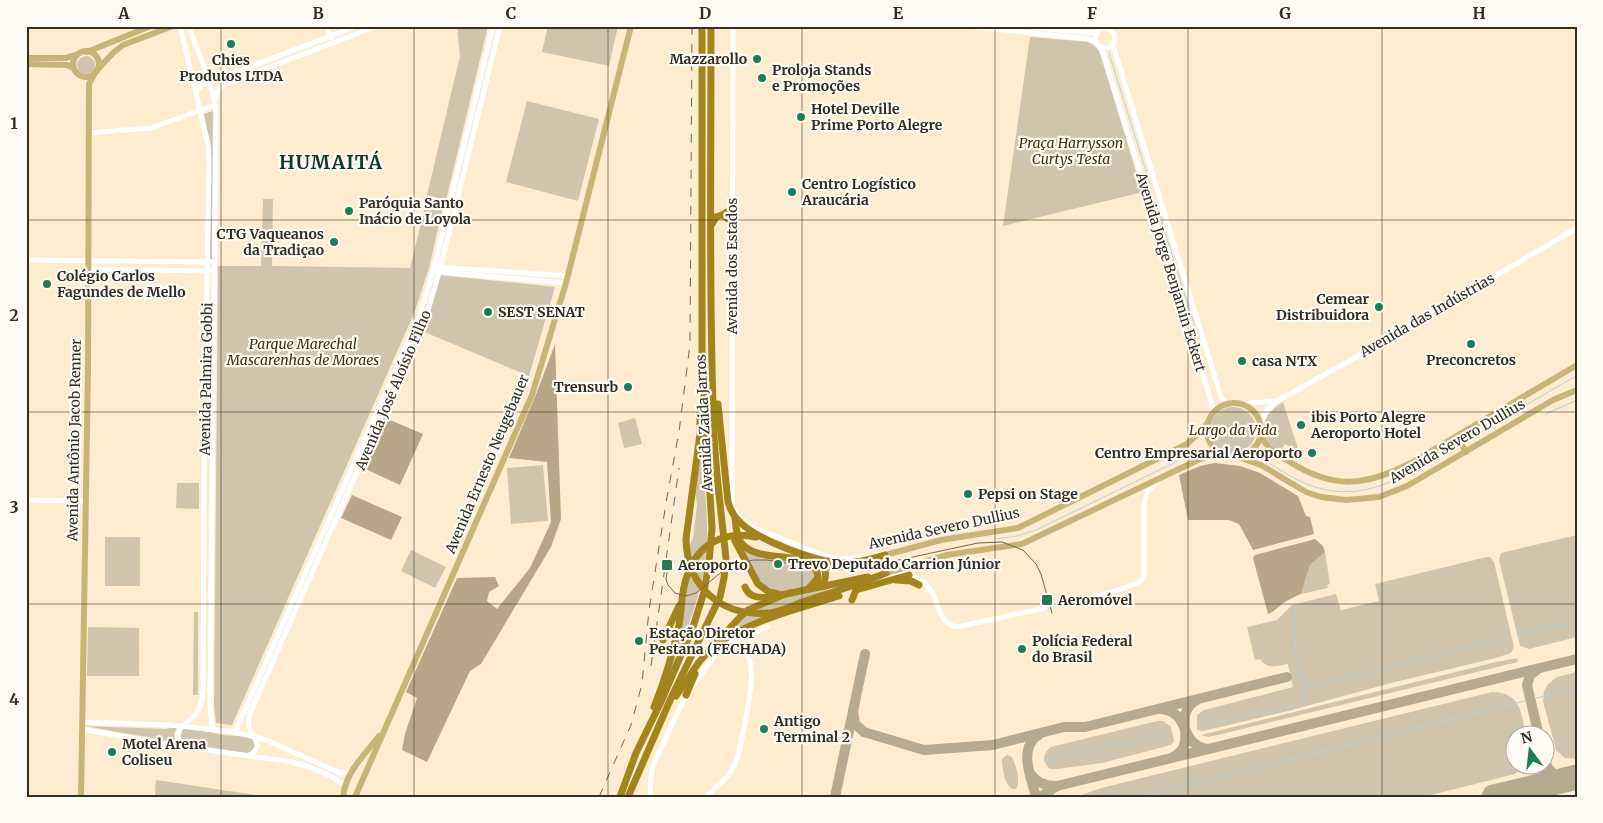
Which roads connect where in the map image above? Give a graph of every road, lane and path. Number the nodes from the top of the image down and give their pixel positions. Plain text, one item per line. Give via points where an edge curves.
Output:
1 (151, 26) edge
2 (173, 26) edge
3 (180, 26) edge
4 (188, 26) edge
5 (327, 26) edge
6 (357, 26) edge
7 (377, 26) edge
8 (493, 26) edge
9 (500, 26) edge
10 (631, 26) edge
11 (702, 26) edge
12 (711, 26) edge
13 (733, 26) edge
14 (967, 26) edge
15 (1022, 26) edge
16 (1111, 28) edge
17 (1098, 29) edge
18 (331, 36) junction
19 (333, 43) junction
20 (1098, 44) junction
21 (1113, 45) junction
22 (87, 52) junction
23 (76, 55) junction
24 (28, 61) edge
25 (73, 68) junction
26 (96, 71) junction
27 (85, 77) junction
28 (208, 83) junction
29 (90, 84) junction
30 (196, 91) junction
31 (215, 105) junction
32 (199, 111) junction
33 (89, 133) junction
34 (732, 209) junction
35 (722, 215) junction
36 (732, 223) junction
37 (711, 227) junction
38 (1577, 228) edge
39 (26, 260) edge
40 (88, 260) junction
41 (208, 262) junction
42 (214, 262) junction
43 (434, 268) junction
44 (88, 269) junction
45 (440, 270) junction
46 (211, 271) junction
47 (567, 280) junction
48 (702, 358) junction
49 (713, 364) junction
50 (1577, 365) edge
51 (1577, 390) edge
52 (1277, 401) junction
53 (1227, 404) junction
54 (1241, 404) junction
55 (1213, 413) junction
56 (1208, 422) junction
57 (1260, 425) junction
58 (1260, 434) junction
59 (1457, 436) junction
60 (1466, 452) junction
61 (1225, 455) junction
62 (1235, 456) junction
63 (1168, 474) junction
64 (26, 500) edge
65 (86, 501) junction
66 (732, 506) junction
67 (764, 538) junction
68 (885, 555) junction
69 (814, 558) junction
70 (886, 573) junction
71 (909, 575) junction
72 (883, 581) junction
73 (919, 584) dead end
74 (745, 587) dead end
75 (806, 590) junction
76 (856, 590) junction
77 (783, 595) junction
78 (683, 596) junction
79 (852, 600) dead end
80 (768, 627) dead end
81 (664, 640) dead end
82 (716, 648) junction
83 (699, 662) junction
84 (686, 695) junction
85 (664, 715) junction
86 (81, 725) junction
87 (182, 726) junction
88 (386, 727) junction
89 (212, 729) junction
90 (235, 732) junction
91 (255, 736) junction
92 (181, 746) junction
93 (636, 754) junction
94 (249, 756) junction
95 (349, 773) junction
96 (364, 777) junction
97 (344, 785) junction
98 (356, 794) edge
99 (81, 797) edge
100 (343, 797) edge
101 (620, 797) edge
102 (628, 797) edge
103 (650, 797) edge
104 (705, 797) edge

1 - 22 main road
2 - 26 main road via 123,45
3 - 30 street, Avenida Palmira Gobbi
4 - 28 street, Avenida Palmira Gobbi
5 - 18 street
6 - 18 street
7 - 19 street
8 - 43 street, Avenida José Aloísio Filho
9 - 45 street, Avenida José Aloísio Filho
10 - 47 main road, Avenida Ernesto Neugebauer
11 - 48 highway, Avenida Zaida Jarros
12 - 37 highway, Avenida Zaida Jarros
13 - 34 street, Avenida dos Estados
14 - 20 street via 1088,39
15 - 17 street via 1088,33
16 - 17 street
16 - 21 street via 1116,38
17 - 20 street via 1095,37
18 - 19 street
18 - 28 street
19 - 31 street via 223,85 218,90
20 - 21 street via 1107,48
20 - 55 street, Avenida Jorge Benjamin Eckert
21 - 53 street, Avenida Jorge Benjamin Eckert via 1221,397
22 - 23 main road
22 - 26 main road via 97,58
23 - 24 main road
23 - 25 main road
24 - 25 main road
25 - 27 main road
26 - 27 main road
26 - 29 main road, Avenida Antônio Jacob Renner
27 - 29 main road
28 - 30 street
28 - 31 street, Avenida Palmira Gobbi
29 - 33 main road, Avenida Antônio Jacob Renner
30 - 32 street, Avenida Palmira Gobbi
31 - 32 street
31 - 42 street, Avenida Palmira Gobbi
32 - 33 street via 151,128
32 - 41 street, Avenida Palmira Gobbi via 208,144
33 - 40 main road, Avenida Antônio Jacob Renner
34 - 35 highway
34 - 36 street, Avenida dos Estados
35 - 36 highway
35 - 37 highway via 716,217
36 - 66 street, Avenida dos Estados
37 - 49 highway, Avenida Zaida Jarros
38 - 52 street, Avenida das Indústrias
39 - 40 street
40 - 41 street
40 - 44 main road, Avenida Antônio Jacob Renner
41 - 42 street
41 - 46 street, Avenida Palmira Gobbi
42 - 46 street, Avenida Palmira Gobbi
43 - 45 street
43 - 90 street, Avenida José Aloísio Filho via 420,314
44 - 46 street
44 - 65 main road, Avenida Antônio Jacob Renner
45 - 47 street
45 - 91 street, Avenida José Aloísio Filho via 427,314 250,713 248,723
46 - 87 street, Avenida Palmira Gobbi via 204,478 204,692 202,707
46 - 89 street, Avenida Palmira Gobbi
47 - 88 main road, Avenida Ernesto Neugebauer via 532,395
48 - 70 highway via 698,445 686,554 698,582 708,595 738,611 772,612
48 - 93 highway, Avenida Zaida Jarros via 712,528 708,570 704,592 683,652
49 - 67 highway via 727,494 734,516
49 - 85 highway, Avenida Zaida Jarros via 714,437 726,559 724,578 720,597
50 - 59 main road, Avenida Severo Dullius
51 - 60 main road, Avenida Severo Dullius via 1553,400
52 - 54 street, Avenida das Indústrias
52 - 57 street, Avenida das Indústrias via 1266,411
53 - 54 main road
53 - 55 main road
54 - 57 main road via 1256,414
55 - 56 main road
56 - 61 main road via 1208,439
56 - 68 main road, Avenida Severo Dullius via 1187,444 1021,527 941,540
57 - 58 main road
58 - 59 main road, Avenida Severo Dullius via 1270,450 1301,470 1351,482 1390,474
58 - 62 main road via 1252,449
59 - 60 main road
60 - 62 main road, Avenida Severo Dullius via 1394,492 1362,499 1333,499 1306,492 1261,465
61 - 62 main road
61 - 63 main road, Avenida Severo Dullius via 1200,459
63 - 70 main road, Avenida Severo Dullius via 1022,544 948,556
63 - 71 street via 1146,494 1144,578 1136,584 957,627 950,626 942,618 930,588 919,578
64 - 65 street
65 - 86 main road, Avenida Antônio Jacob Renner
66 - 68 street, Avenida Severo Dullius via 752,527 825,556 853,559
66 - 75 highway via 739,539 752,552 794,558 818,570 818,578
66 - 77 highway via 735,540 758,584 769,592
67 - 69 highway
67 - 78 highway via 739,534 716,539 698,554 686,576
68 - 69 highway via 844,563
69 - 75 highway via 824,567 825,579 822,584
70 - 71 street
70 - 75 highway
71 - 72 highway
72 - 73 highway via 906,580
72 - 76 highway
74 - 77 highway via 756,598
75 - 77 highway
76 - 79 highway
76 - 82 highway via 754,624 732,634
77 - 82 highway via 748,610 729,628
78 - 81 highway
78 - 93 highway via 668,670
80 - 82 street
82 - 83 highway
82 - 84 street
82 - 104 street via 734,647 745,653 752,668 752,684 732,772
83 - 84 highway
83 - 85 highway
84 - 103 street via 653,765
85 - 102 highway, Avenida Zaida Jarros
86 - 87 street
86 - 92 street
86 - 99 main road, Avenida Antônio Jacob Renner
87 - 89 street
87 - 92 street via 178,731
88 - 95 main road, Avenida Ernesto Neugebauer
88 - 96 main road, Avenida Ernesto Neugebauer
89 - 90 street
90 - 91 street
91 - 94 street via 258,745
91 - 95 street via 340,773
92 - 94 street
93 - 101 highway, Avenida Zaida Jarros
94 - 97 street via 301,764
95 - 96 main road via 356,772
95 - 97 main road, Avenida Ernesto Neugebauer
96 - 98 main road, Avenida Ernesto Neugebauer
97 - 98 main road via 349,792
97 - 100 main road, Avenida Ernesto Neugebauer

